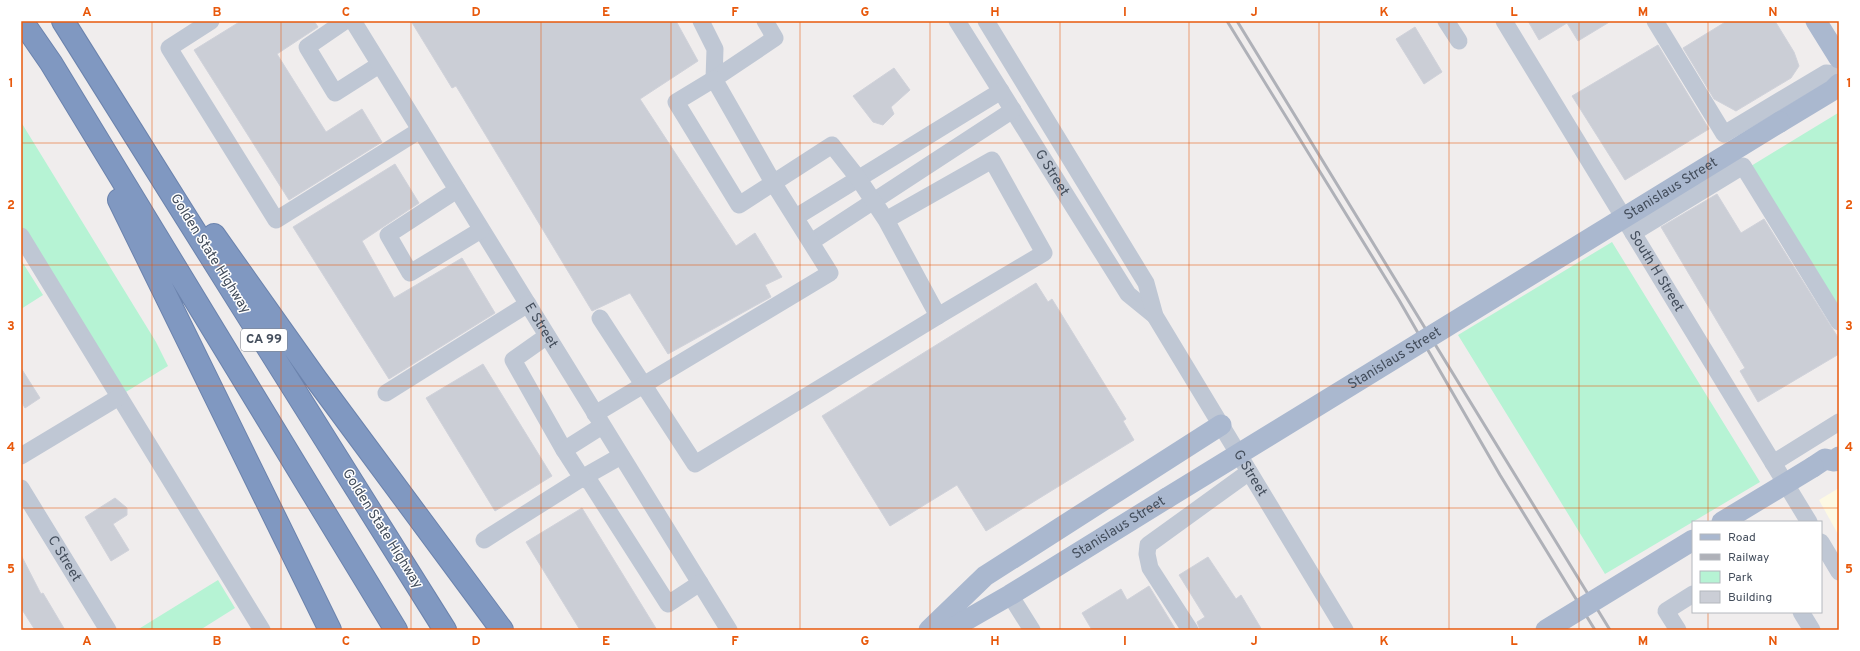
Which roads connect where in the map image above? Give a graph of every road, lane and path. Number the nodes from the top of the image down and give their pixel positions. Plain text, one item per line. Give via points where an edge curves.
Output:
1 (22, 21) edge
2 (63, 21) edge
3 (211, 21) edge
4 (345, 21) edge
5 (353, 21) edge
6 (701, 21) edge
7 (765, 21) edge
8 (958, 21) edge
9 (986, 21) edge
10 (1446, 21) edge
11 (1504, 21) edge
12 (1655, 21) edge
13 (1816, 21) edge
14 (1459, 41) dead end
15 (82, 51) junction
16 (1839, 58) edge
17 (51, 63) junction
18 (379, 65) junction
19 (1839, 74) edge
20 (714, 79) junction
21 (1839, 84) edge
22 (1001, 91) junction
23 (1013, 110) junction
24 (420, 130) junction
25 (858, 178) junction
26 (774, 184) junction
27 (456, 190) junction
28 (873, 202) junction
29 (796, 217) junction
30 (886, 220) junction
31 (481, 230) junction
32 (1633, 233) junction
33 (21, 236) edge
34 (811, 242) junction
35 (528, 304) junction
36 (938, 316) junction
37 (1155, 316) junction
38 (600, 318) dead end
39 (1839, 322) edge
40 (547, 336) junction
41 (644, 384) junction
42 (386, 393) dead end
43 (119, 397) junction
44 (599, 420) junction
45 (1839, 422) edge
46 (1221, 425) junction
47 (564, 450) junction
48 (21, 456) edge
49 (621, 456) junction
50 (1836, 459) edge
51 (1773, 463) junction
52 (1249, 472) junction
53 (1816, 472) junction
54 (582, 478) junction
55 (21, 488) edge
56 (1724, 521) edge
57 (1747, 521) edge
58 (1807, 521) edge
59 (484, 540) dead end
60 (1692, 541) edge
61 (1822, 544) edge
62 (1692, 555) edge
63 (1839, 572) edge
64 (700, 584) junction
65 (1010, 595) junction
66 (1692, 595) edge
67 (1802, 613) edge
68 (108, 630) edge
69 (262, 630) edge
70 (330, 630) edge
71 (396, 630) edge
72 (445, 630) edge
73 (502, 630) edge
74 (728, 630) edge
75 (929, 630) edge
76 (949, 630) edge
77 (1032, 630) edge
78 (1190, 630) edge
79 (1345, 630) edge
80 (1546, 630) edge
81 (1570, 630) edge
82 (1678, 630) edge
83 (1812, 630) edge

1 - 17 highway, CA 99
2 - 15 highway, Golden State Highway / CA 99
3 - 24 street via 169,48 276,220
4 - 18 street via 307,47 335,93
5 - 18 street, E Street
6 - 20 street via 715,49
7 - 20 street via 775,38
8 - 22 street, G Street
9 - 37 street, G Street via 1146,283
10 - 14 street
11 - 32 street, South H Street
12 - 19 street via 1724,134 1826,73
13 - 16 main road
15 - 72 highway, Golden State Highway / CA 99
15 - 73 highway via 316,379
17 - 70 highway
17 - 71 highway, CA 99
18 - 24 street, E Street
20 - 26 street
20 - 26 street via 676,102 739,206
21 - 65 main road, Stanislaus Street, bridge
22 - 23 street, G Street
22 - 25 street
23 - 28 street
23 - 37 street, G Street via 1128,294
24 - 27 street, E Street
25 - 26 street via 832,145
25 - 28 street
25 - 29 street
26 - 29 street
27 - 31 street, E Street
27 - 31 street via 388,235 410,273
28 - 30 street
28 - 34 street
29 - 34 street
30 - 36 street
30 - 36 street via 992,160 1044,253
31 - 35 street, E Street
32 - 39 street via 1743,166
32 - 51 street, South H Street
33 - 43 street
34 - 41 street via 830,273
35 - 40 street, E Street
35 - 42 street
36 - 41 street via 695,464
37 - 46 street, G Street
38 - 41 street
40 - 44 street, E Street
40 - 47 street via 513,360
41 - 44 street
43 - 48 street
43 - 69 street
44 - 47 street
44 - 49 street, E Street
45 - 51 street
46 - 52 street, G Street
46 - 75 main road via 985,576
47 - 54 street
49 - 54 street
49 - 64 street, E Street
50 - 53 main road via 1832,469
51 - 58 street, South H Street
52 - 78 street via 1148,545 1150,568
52 - 79 street, G Street
53 - 56 main road, bridge
53 - 57 main road
54 - 59 street
54 - 64 street via 590,482 668,604
55 - 68 street, C Street
60 - 80 main road, bridge
61 - 63 street
62 - 81 main road
64 - 74 street, E Street
65 - 76 main road, Stanislaus Street
65 - 77 street
66 - 82 street via 1666,611
67 - 83 street

